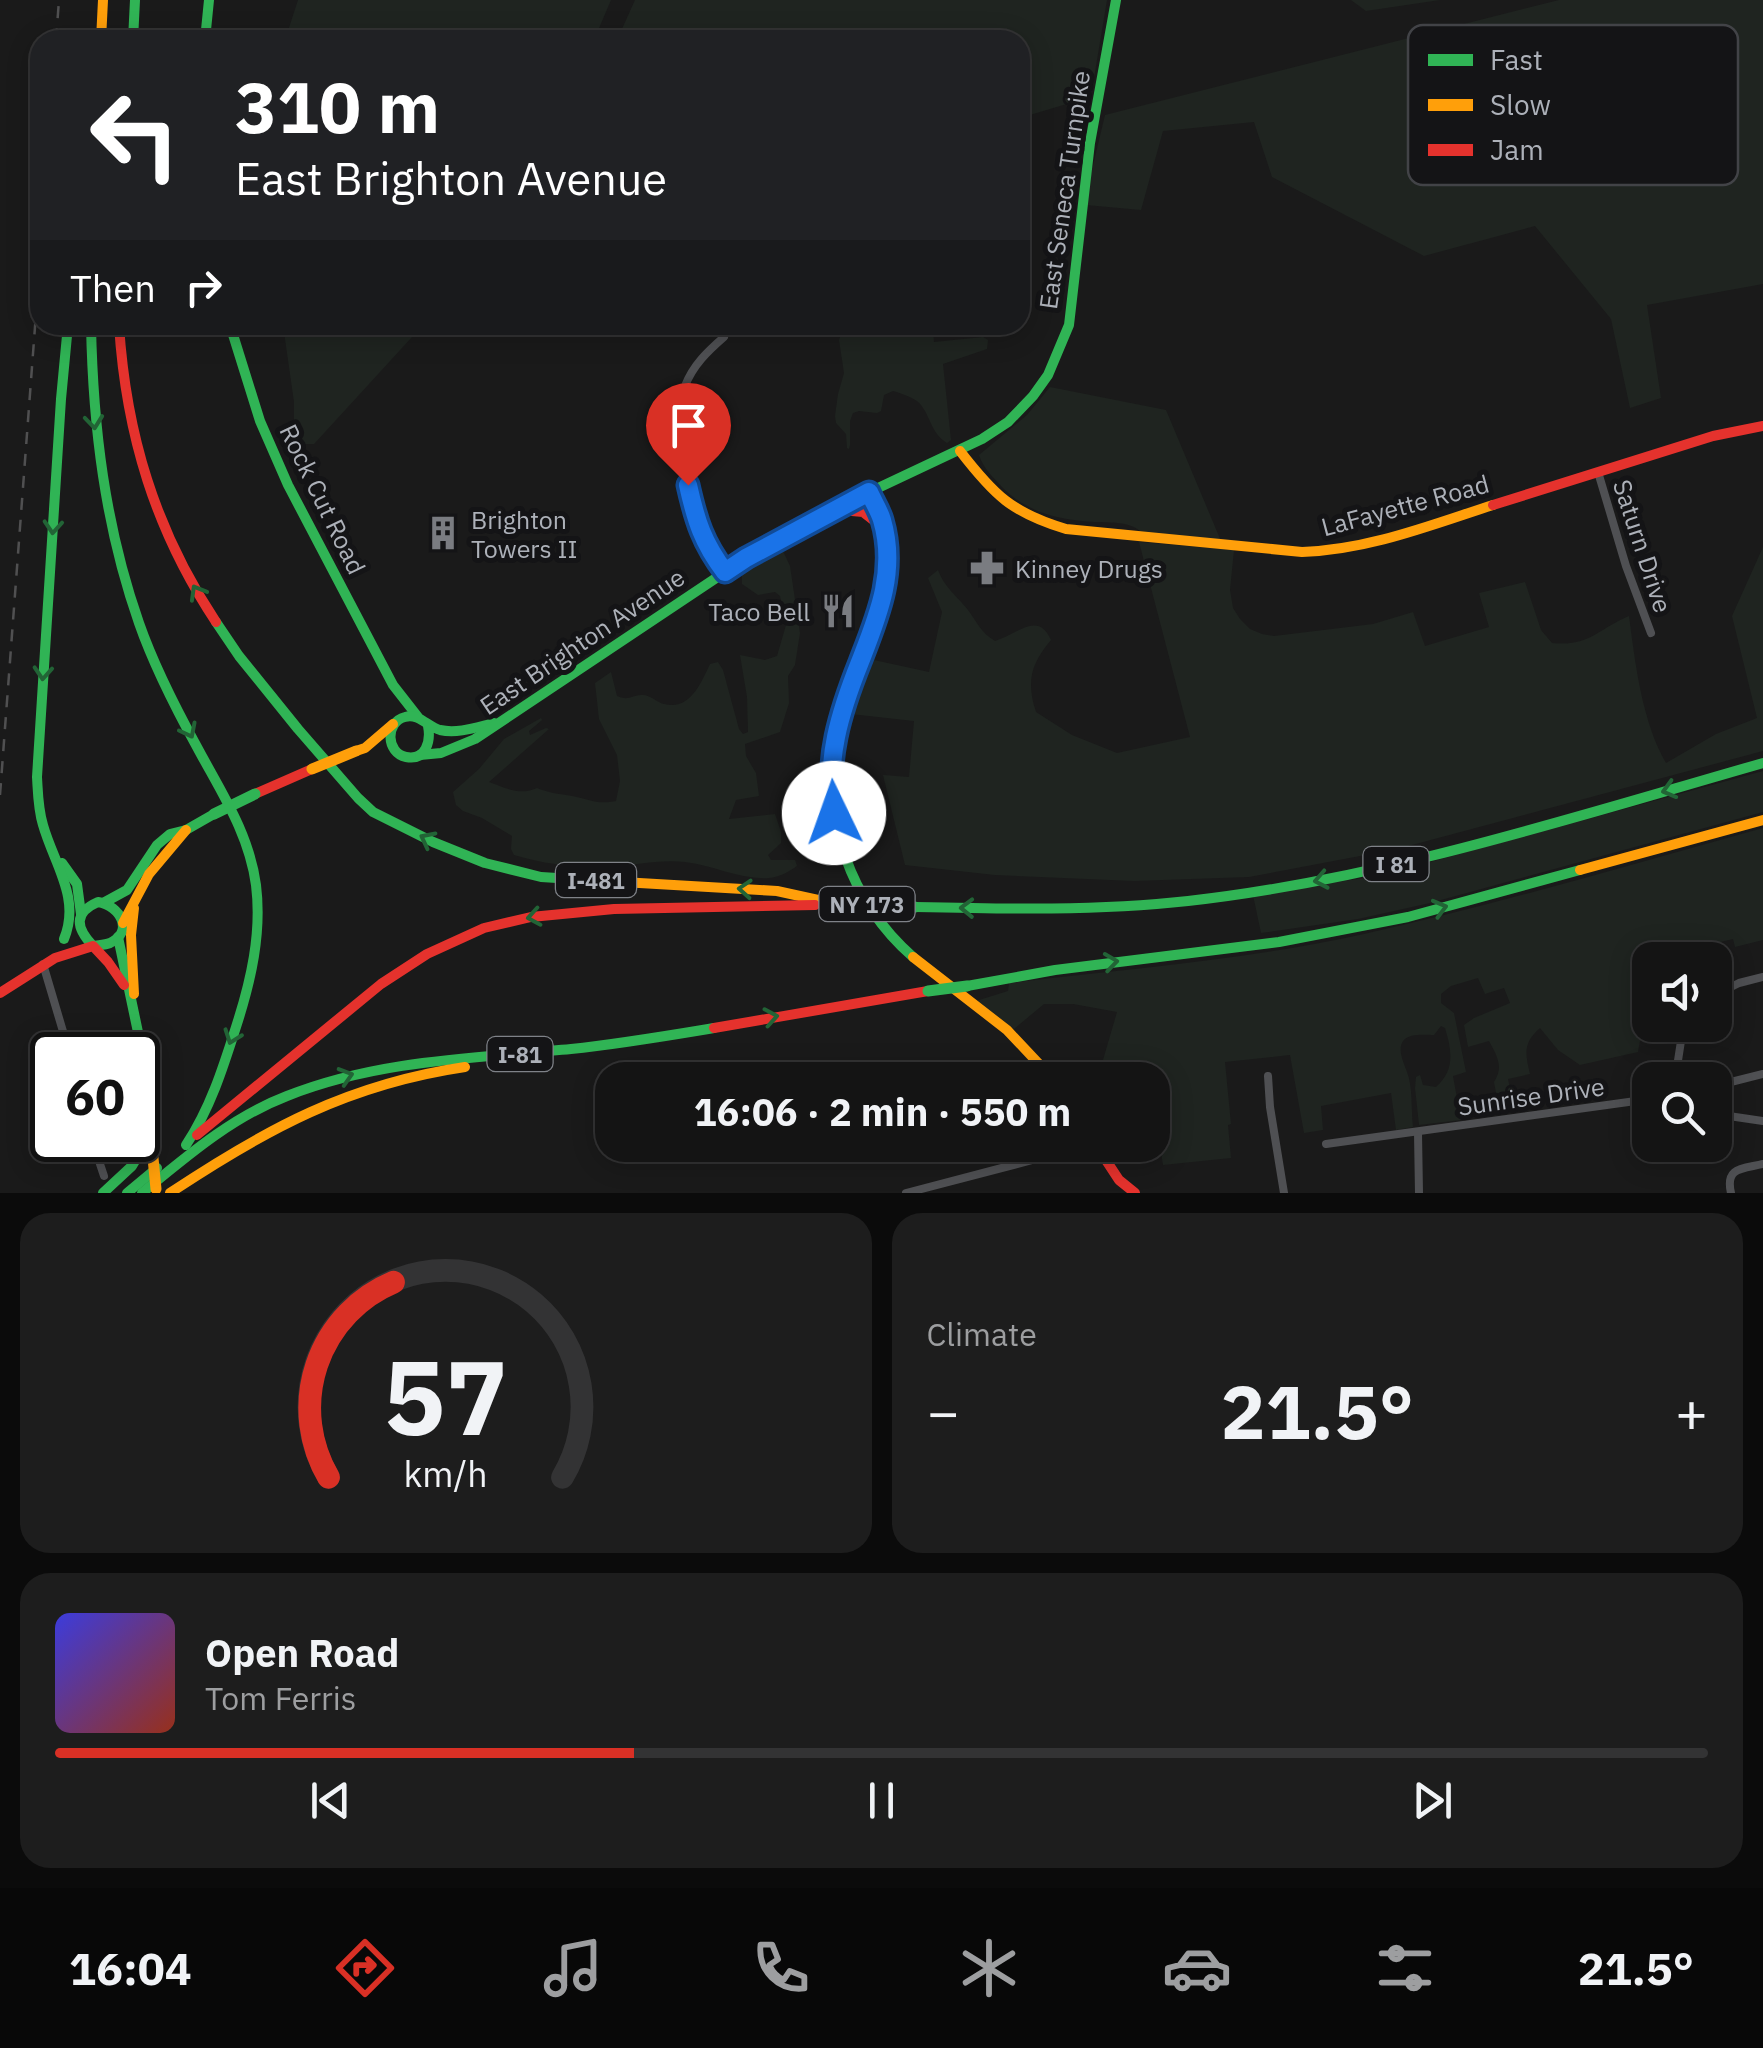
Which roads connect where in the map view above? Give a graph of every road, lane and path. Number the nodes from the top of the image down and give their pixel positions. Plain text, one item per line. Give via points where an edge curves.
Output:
1 (103, 0) edge
2 (135, 0) edge
3 (209, 0) edge
4 (1116, 0) edge
5 (101, 30) edge
6 (134, 30) edge
7 (205, 30) edge
8 (67, 335) edge
9 (91, 335) edge
10 (121, 335) edge
11 (233, 335) edge
12 (724, 337) dead end
13 (1763, 426) edge
14 (960, 452) junction
15 (1598, 472) junction
16 (869, 492) junction
17 (832, 511) junction
18 (884, 529) junction
19 (725, 572) junction
20 (1651, 634) dead end
21 (393, 685) junction
22 (395, 722) junction
23 (423, 722) junction
24 (498, 722) junction
25 (361, 750) junction
26 (394, 750) junction
27 (420, 755) junction
28 (1763, 764) edge
29 (1763, 820) edge
30 (186, 830) junction
31 (54, 855) junction
32 (136, 896) junction
33 (105, 902) junction
34 (840, 905) junction
35 (80, 917) junction
36 (123, 923) junction
37 (118, 937) junction
38 (64, 939) junction
39 (93, 946) junction
40 (48, 961) junction
41 (1055, 970) joint
42 (1763, 977) edge
43 (1732, 987) edge
44 (1, 993) edge
45 (129, 993) junction
46 (133, 1008) junction
47 (712, 1028) junction
48 (65, 1032) edge
49 (137, 1032) edge
50 (1037, 1062) edge
51 (1763, 1074) edge
52 (1268, 1076) dead end
53 (1732, 1082) edge
54 (1632, 1101) edge
55 (1732, 1116) edge
56 (1763, 1120) edge
57 (1418, 1132) junction
58 (186, 1144) junction
59 (1326, 1144) dead end
60 (99, 1162) edge
61 (134, 1162) edge
62 (153, 1162) edge
63 (1025, 1162) edge
64 (1107, 1162) edge
65 (1763, 1164) edge
66 (104, 1176) dead end
67 (156, 1191) edge
68 (103, 1193) edge
69 (127, 1193) edge
70 (142, 1193) edge
71 (170, 1193) edge
72 (906, 1193) edge
73 (1135, 1193) edge
74 (1284, 1193) edge
75 (1419, 1193) edge
76 (1731, 1193) edge

1 - 5 main road
2 - 6 main road
3 - 7 main road
4 - 14 main road, East Seneca Turnpike via 1062,348 1020,411
8 -> 31 main road via 37,777 42,824
9 -> 58 main road via 96,437 116,556 171,695 240,823 256,881 256,952 248,990 205,1113
34 -> 10 main road, I-481 via 777,892 510,872 428,841 365,806 236,652 188,576 140,469
11 - 21 main road, Rock Cut Road via 288,486
12 - 19 street via 692,370 680,416 696,522
13 - 15 main road, LaFayette Road
14 - 15 main road, LaFayette Road via 999,498 1035,521 1302,552 1370,543
14 - 16 main road, East Seneca Turnpike
15 - 20 street, Saturn Drive
16 - 17 main road, East Brighton Avenue
16 - 18 main road, NY 173
17 - 18 main road via 862,510
17 - 19 main road, East Brighton Avenue
18 - 50 main road, NY 173 via 888,576 830,776 850,872 898,943
19 - 24 main road, East Brighton Avenue
21 - 22 main road, Rock Cut Road
21 - 23 main road, Rock Cut Road
22 - 23 main road via 405,716
22 - 25 main road
22 - 26 main road via 389,737
23 - 24 main road via 453,732
23 - 27 main road via 430,738
24 - 27 main road, East Brighton Avenue via 460,746
25 - 26 main road
25 - 30 main road, bridge
26 - 27 main road
28 -> 34 main road, I 81, bridge via 1391,865 1222,897 1090,908
41 -> 29 main road, I 81 via 1279,942 1408,917
30 - 32 main road
30 - 33 main road via 156,844 127,890
31 - 35 main road via 77,884
31 - 38 main road via 72,910
32 - 36 main road
32 - 46 main road
33 - 35 main road via 91,904
33 - 36 main road via 118,909
34 -> 58 main road, I 81 via 646,906 484,928 428,954 360,1000
35 - 38 main road
35 - 39 main road via 82,934
36 - 37 main road
37 - 39 main road
37 - 45 main road
38 - 40 main road
39 - 40 main road
39 - 45 main road
40 - 44 main road
40 - 48 street
47 -> 41 main road, I-81, bridge
42 - 43 street
45 - 46 main road
46 - 49 main road
70 -> 47 main road, I-81 via 256,1110 360,1072
47 - 71 main road via 362,1090 284,1124
51 - 53 street
52 - 74 street
54 - 57 street, Sunrise Drive
55 - 56 street
57 - 59 street, Sunrise Drive
57 - 75 street
58 - 69 main road
60 - 66 street
61 - 68 main road
62 - 67 main road, bridge
63 - 72 street
64 - 73 main road
65 - 76 street via 1730,1175

